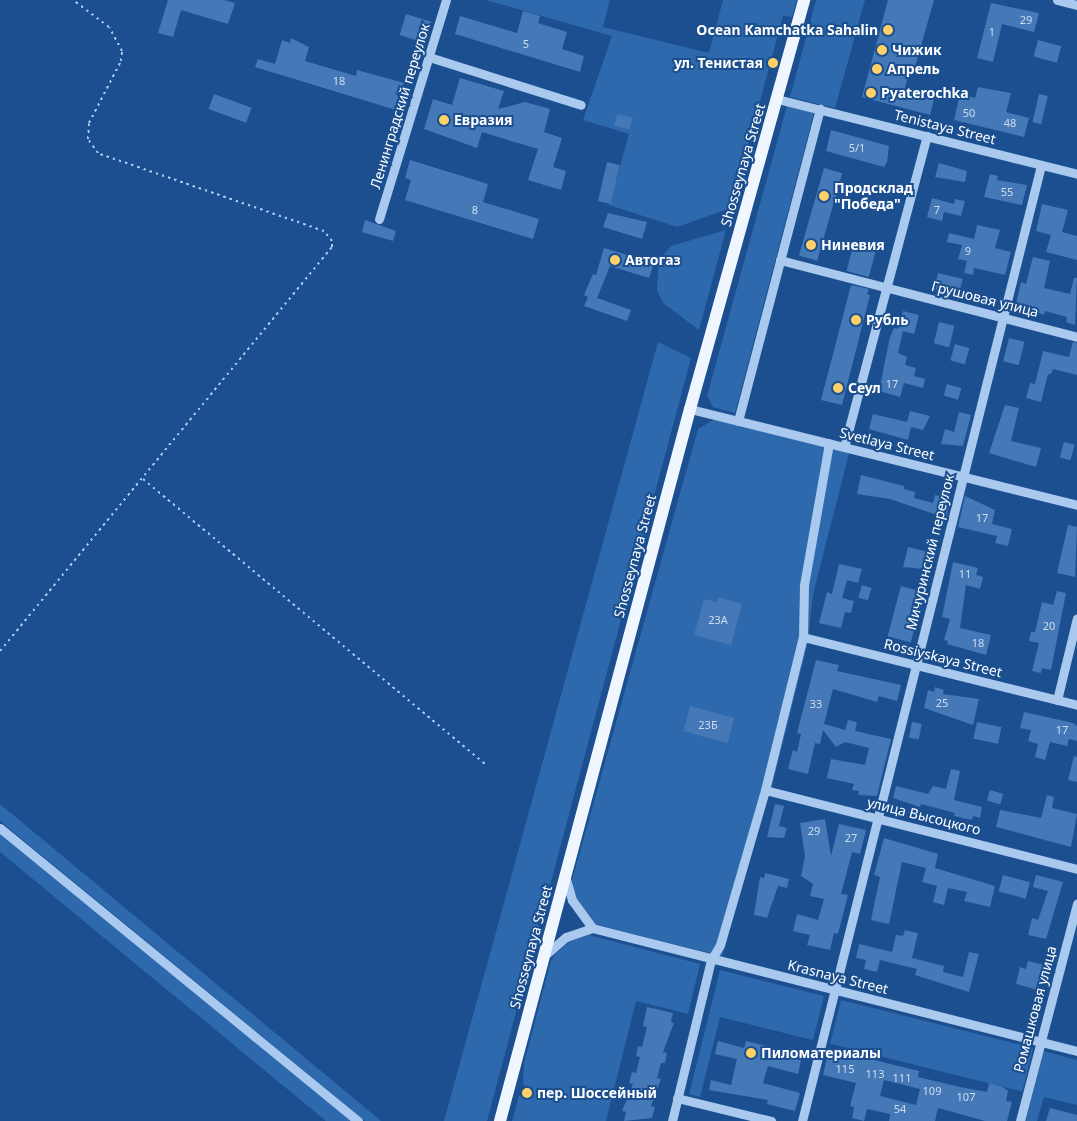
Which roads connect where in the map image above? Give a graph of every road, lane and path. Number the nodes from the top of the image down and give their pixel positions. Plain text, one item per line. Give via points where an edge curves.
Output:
1 (74, 0) edge
2 (446, 0) edge
3 (804, 0) edge
4 (1060, 0) edge
5 (1077, 5) edge
6 (429, 58) junction
7 (778, 99) junction
8 (581, 105) dead end
9 (820, 109) junction
10 (927, 136) junction
11 (1041, 165) junction
12 (1077, 174) edge
13 (379, 219) dead end
14 (780, 260) junction
15 (886, 288) junction
16 (1002, 318) junction
17 (1077, 337) edge
18 (690, 408) junction
19 (738, 421) junction
20 (829, 443) junction
21 (844, 447) junction
22 (962, 477) junction
23 (143, 479) junction
24 (1077, 506) edge
25 (1077, 618) edge
26 (803, 619) junction
27 (803, 636) junction
28 (831, 643) junction
29 (0, 651) edge
30 (916, 665) junction
31 (1057, 700) junction
32 (1077, 705) edge
33 (486, 765) dead end
34 (764, 790) junction
35 (876, 818) junction
36 (0, 828) edge
37 (1077, 869) edge
38 (565, 876) junction
39 (1077, 903) edge
40 (592, 928) junction
41 (544, 957) junction
42 (711, 960) junction
43 (835, 991) junction
44 (1041, 1042) junction
45 (1077, 1051) edge
46 (677, 1098) junction
47 (358, 1121) edge
48 (500, 1121) edge
49 (672, 1121) edge
50 (772, 1121) edge
51 (802, 1121) edge
52 (1020, 1121) edge

1 - 23 path via 109,27 122,51 121,60 89,123 88,139 98,153 324,231 332,241 330,252
2 - 6 street, Ленинградский переулок
3 - 7 main road, Shosseynaya Street
4 - 5 street
6 - 8 street
6 - 13 street, Ленинградский переулок
7 - 9 street, Tenistaya Street
7 - 18 main road, Shosseynaya Street
9 - 10 street, Tenistaya Street
9 - 14 street
10 - 11 street, Tenistaya Street
10 - 15 street
11 - 12 street, Tenistaya Street
11 - 16 street, Мичуринский переулок
14 - 15 street, Грушовая улица
14 - 19 street
15 - 16 street, Грушовая улица
15 - 21 street
16 - 17 street, Грушовая улица
16 - 22 street, Мичуринский переулок
18 - 19 street, Svetlaya Street
18 - 38 main road, Shosseynaya Street
19 - 20 street, Svetlaya Street
20 - 21 street, Svetlaya Street
20 - 26 street via 804,585
21 - 22 street, Svetlaya Street
22 - 24 street, Svetlaya Street
22 - 30 street, Мичуринский переулок
23 - 29 path
23 - 33 path
25 - 31 street
26 - 27 street
26 - 28 street via 815,635
27 - 28 street, Rossiyskaya Street
27 - 34 street
28 - 30 street, Rossiyskaya Street
30 - 31 street, Rossiyskaya Street
30 - 35 street, Мичуринский переулок
31 - 32 street, Rossiyskaya Street
34 - 35 street, улица Высоцкого
34 - 42 street via 720,946
35 - 37 street, улица Высоцкого
35 - 43 street, Мичуринский переулок
36 - 47 street
38 - 40 street via 572,900
38 - 41 main road, Shosseynaya Street
39 - 44 street, Ромашковая улица
40 - 41 street via 566,937
40 - 42 street, Krasnaya Street
41 - 48 main road, Shosseynaya Street
42 - 43 street, Krasnaya Street
42 - 46 street
43 - 44 street, Krasnaya Street
43 - 51 street, Мичуринский переулок
44 - 45 street, Krasnaya Street
44 - 52 street, Ромашковая улица
46 - 49 street
46 - 50 street

